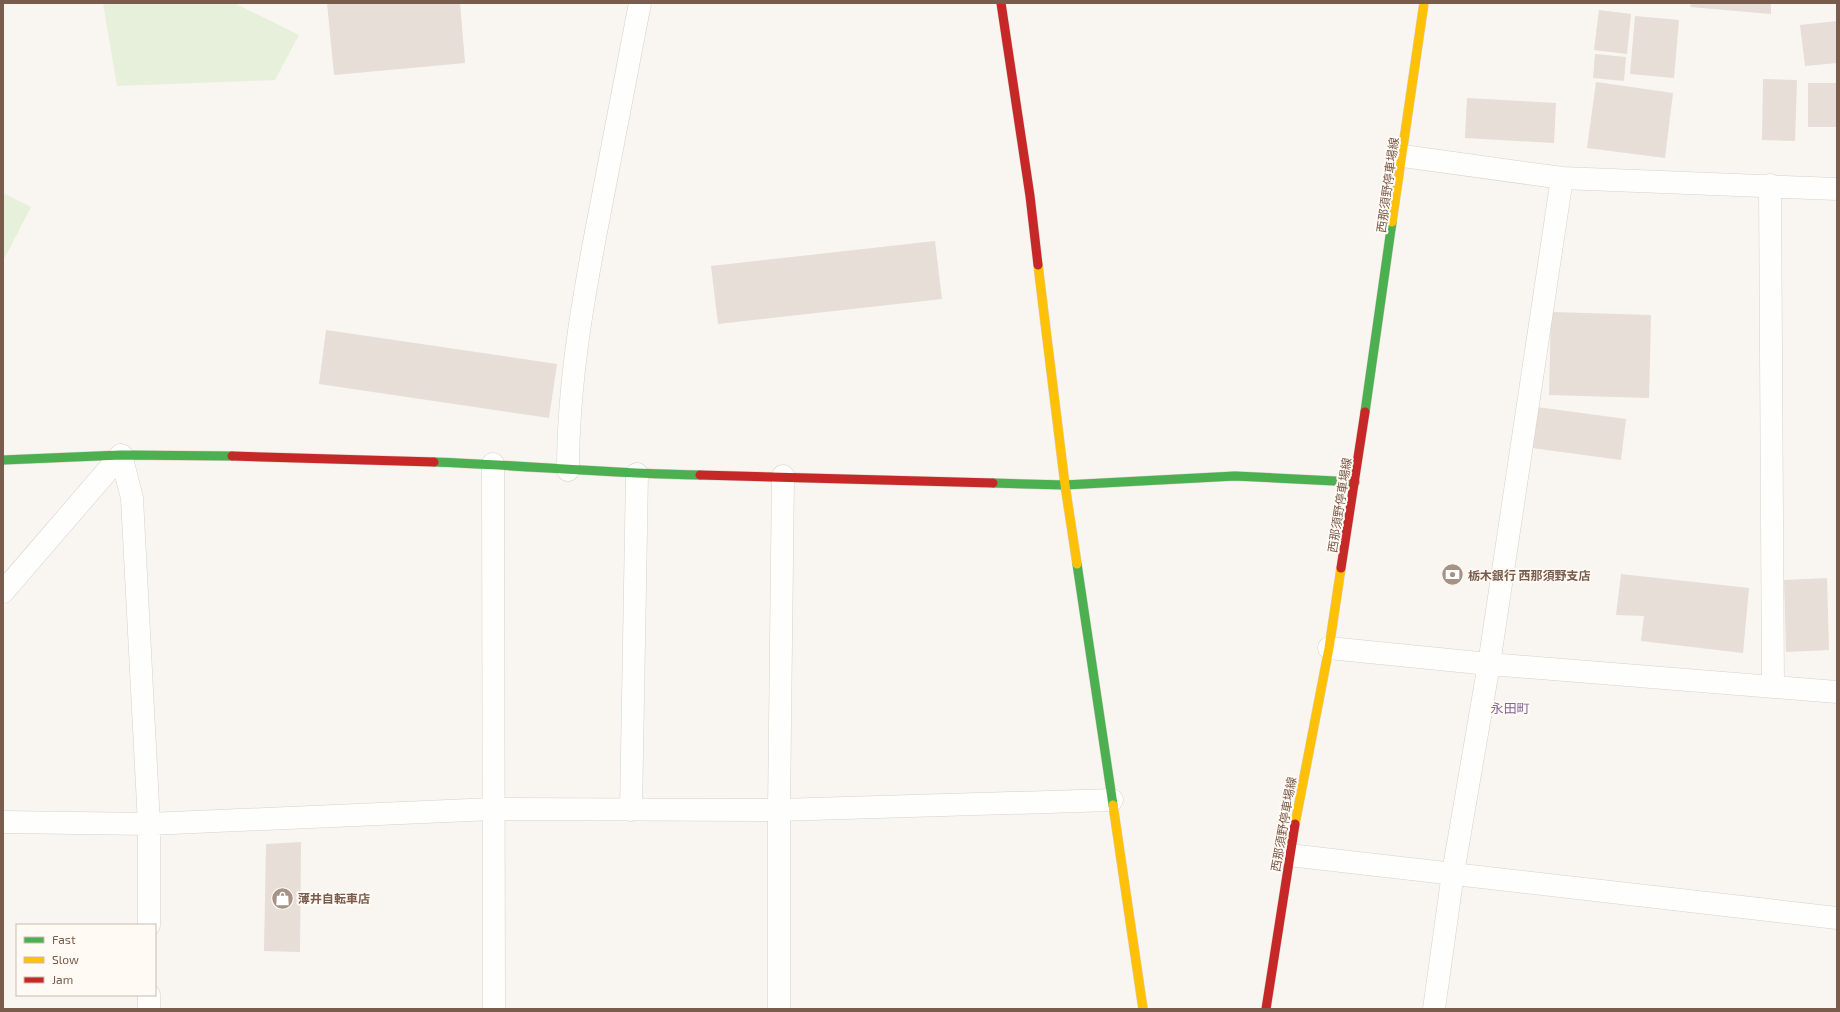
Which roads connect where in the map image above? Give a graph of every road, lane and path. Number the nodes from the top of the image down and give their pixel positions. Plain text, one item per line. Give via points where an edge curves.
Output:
1 (640, 3) edge
2 (1001, 3) edge
3 (1424, 3) edge
4 (1403, 156) junction
5 (1562, 178) junction
6 (1770, 186) junction
7 (1837, 188) edge
8 (121, 455) junction
9 (3, 460) edge
10 (493, 464) junction
11 (568, 470) junction
12 (636, 474) junction
13 (783, 476) junction
14 (1355, 482) junction
15 (1065, 485) junction
16 (3, 592) edge
17 (1329, 648) junction
18 (1488, 664) junction
19 (1773, 687) junction
20 (1837, 692) edge
21 (1112, 800) junction
22 (493, 809) junction
23 (631, 810) junction
24 (779, 810) junction
25 (3, 822) edge
26 (149, 824) junction
27 (1289, 855) junction
28 (1453, 873) junction
29 (1837, 918) edge
30 (149, 924) edge
31 (149, 996) edge
32 (149, 1009) edge
33 (494, 1009) edge
34 (779, 1009) edge
35 (1143, 1009) edge
36 (1266, 1009) edge
37 (1434, 1009) edge

1 - 11 street via 587,276 575,352 568,427
2 - 15 street via 1030,196
3 - 4 street, 西那須野停車場線
4 - 5 street
4 - 14 street, 西那須野停車場線
5 - 6 street
5 - 18 street
6 - 7 street
6 - 19 street
8 - 9 street
8 - 10 street via 266,456
8 - 16 street
8 - 26 street via 132,498
10 - 11 street
10 - 22 street
11 - 12 street
12 - 13 street
12 - 23 street
13 - 15 street
13 - 24 street
14 - 15 street via 1235,476
14 - 17 street, 西那須野停車場線
15 - 21 street
17 - 18 street
17 - 27 street, 西那須野停車場線
18 - 19 street
18 - 28 street
19 - 20 street
21 - 24 street
21 - 35 street
22 - 23 street
22 - 26 street
22 - 33 street
23 - 24 street
24 - 34 street
25 - 26 street
26 - 30 street
27 - 28 street
27 - 36 street, 西那須野停車場線
28 - 29 street
28 - 37 street
31 - 32 street

